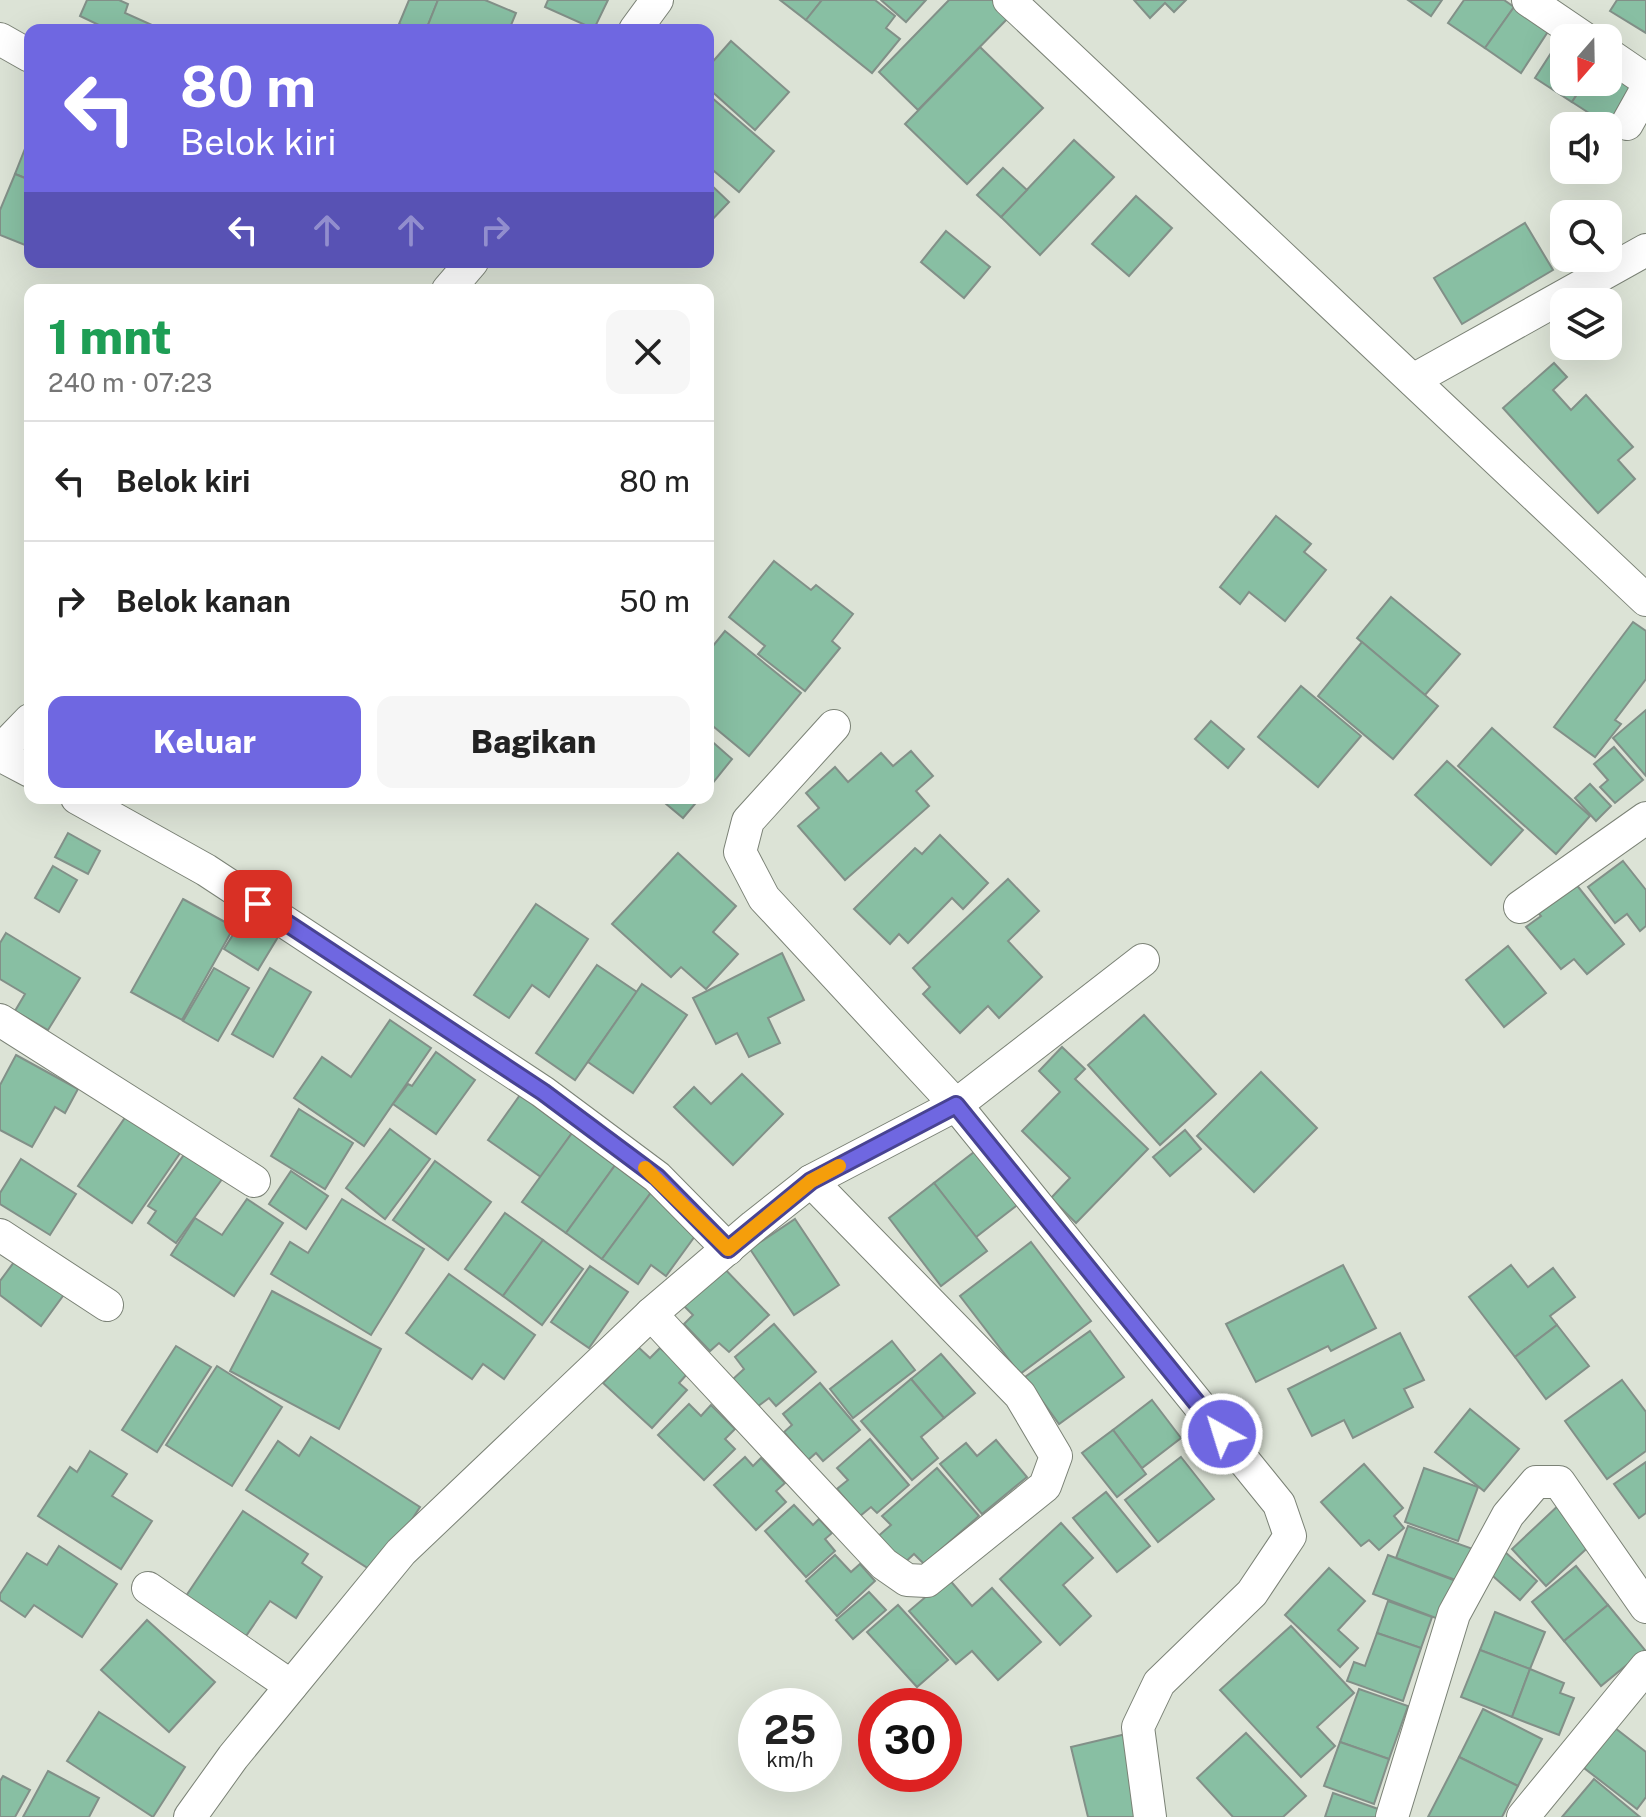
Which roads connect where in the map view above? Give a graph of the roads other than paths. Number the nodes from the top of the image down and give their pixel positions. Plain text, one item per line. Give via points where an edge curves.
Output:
1 (657, 0) edge
2 (1009, 0) edge
3 (1528, 0) edge
4 (639, 24) edge
5 (1563, 24) edge
6 (0, 39) edge
7 (24, 53) edge
8 (1622, 64) edge
9 (1646, 80) edge
10 (1646, 90) edge
11 (1627, 124) dead end
12 (1646, 250) edge
13 (467, 268) edge
14 (453, 284) edge
15 (1413, 380) junction
16 (1646, 600) edge
17 (834, 726) dead end
18 (24, 727) edge
19 (0, 753) edge
20 (24, 767) edge
21 (88, 804) edge
22 (1646, 818) edge
23 (1520, 907) dead end
24 (1143, 960) dead end
25 (0, 1020) edge
26 (956, 1105) junction
27 (254, 1181) dead end
28 (811, 1181) junction
29 (0, 1235) edge
30 (728, 1249) junction
31 (107, 1305) dead end
32 (651, 1314) junction
33 (148, 1588) dead end
34 (1646, 1607) edge
35 (1646, 1667) edge
36 (291, 1686) junction
37 (190, 1817) edge
38 (1150, 1817) edge
39 (1392, 1817) edge
40 (1523, 1817) edge

1 - 4 street
2 - 15 street
3 - 5 street
6 - 7 street
8 - 9 street
10 - 11 street
12 - 15 street
13 - 14 street
15 - 16 street
17 - 26 street via 748,821 740,852 764,898
18 - 19 street
19 - 20 street
21 - 30 street via 206,870 543,1092 657,1177
22 - 23 street
24 - 26 street
25 - 27 street
26 - 28 street
26 - 38 street via 1279,1504 1290,1536 1252,1593 1159,1683 1138,1727
28 - 30 street
28 - 32 street via 1020,1395 1056,1456 1045,1486 927,1581 907,1580 884,1564
29 - 31 street
30 - 32 street
32 - 36 street via 401,1552
33 - 36 street
34 - 39 street via 1559,1482 1536,1482 1508,1515 1454,1614
35 - 40 street
36 - 37 street

